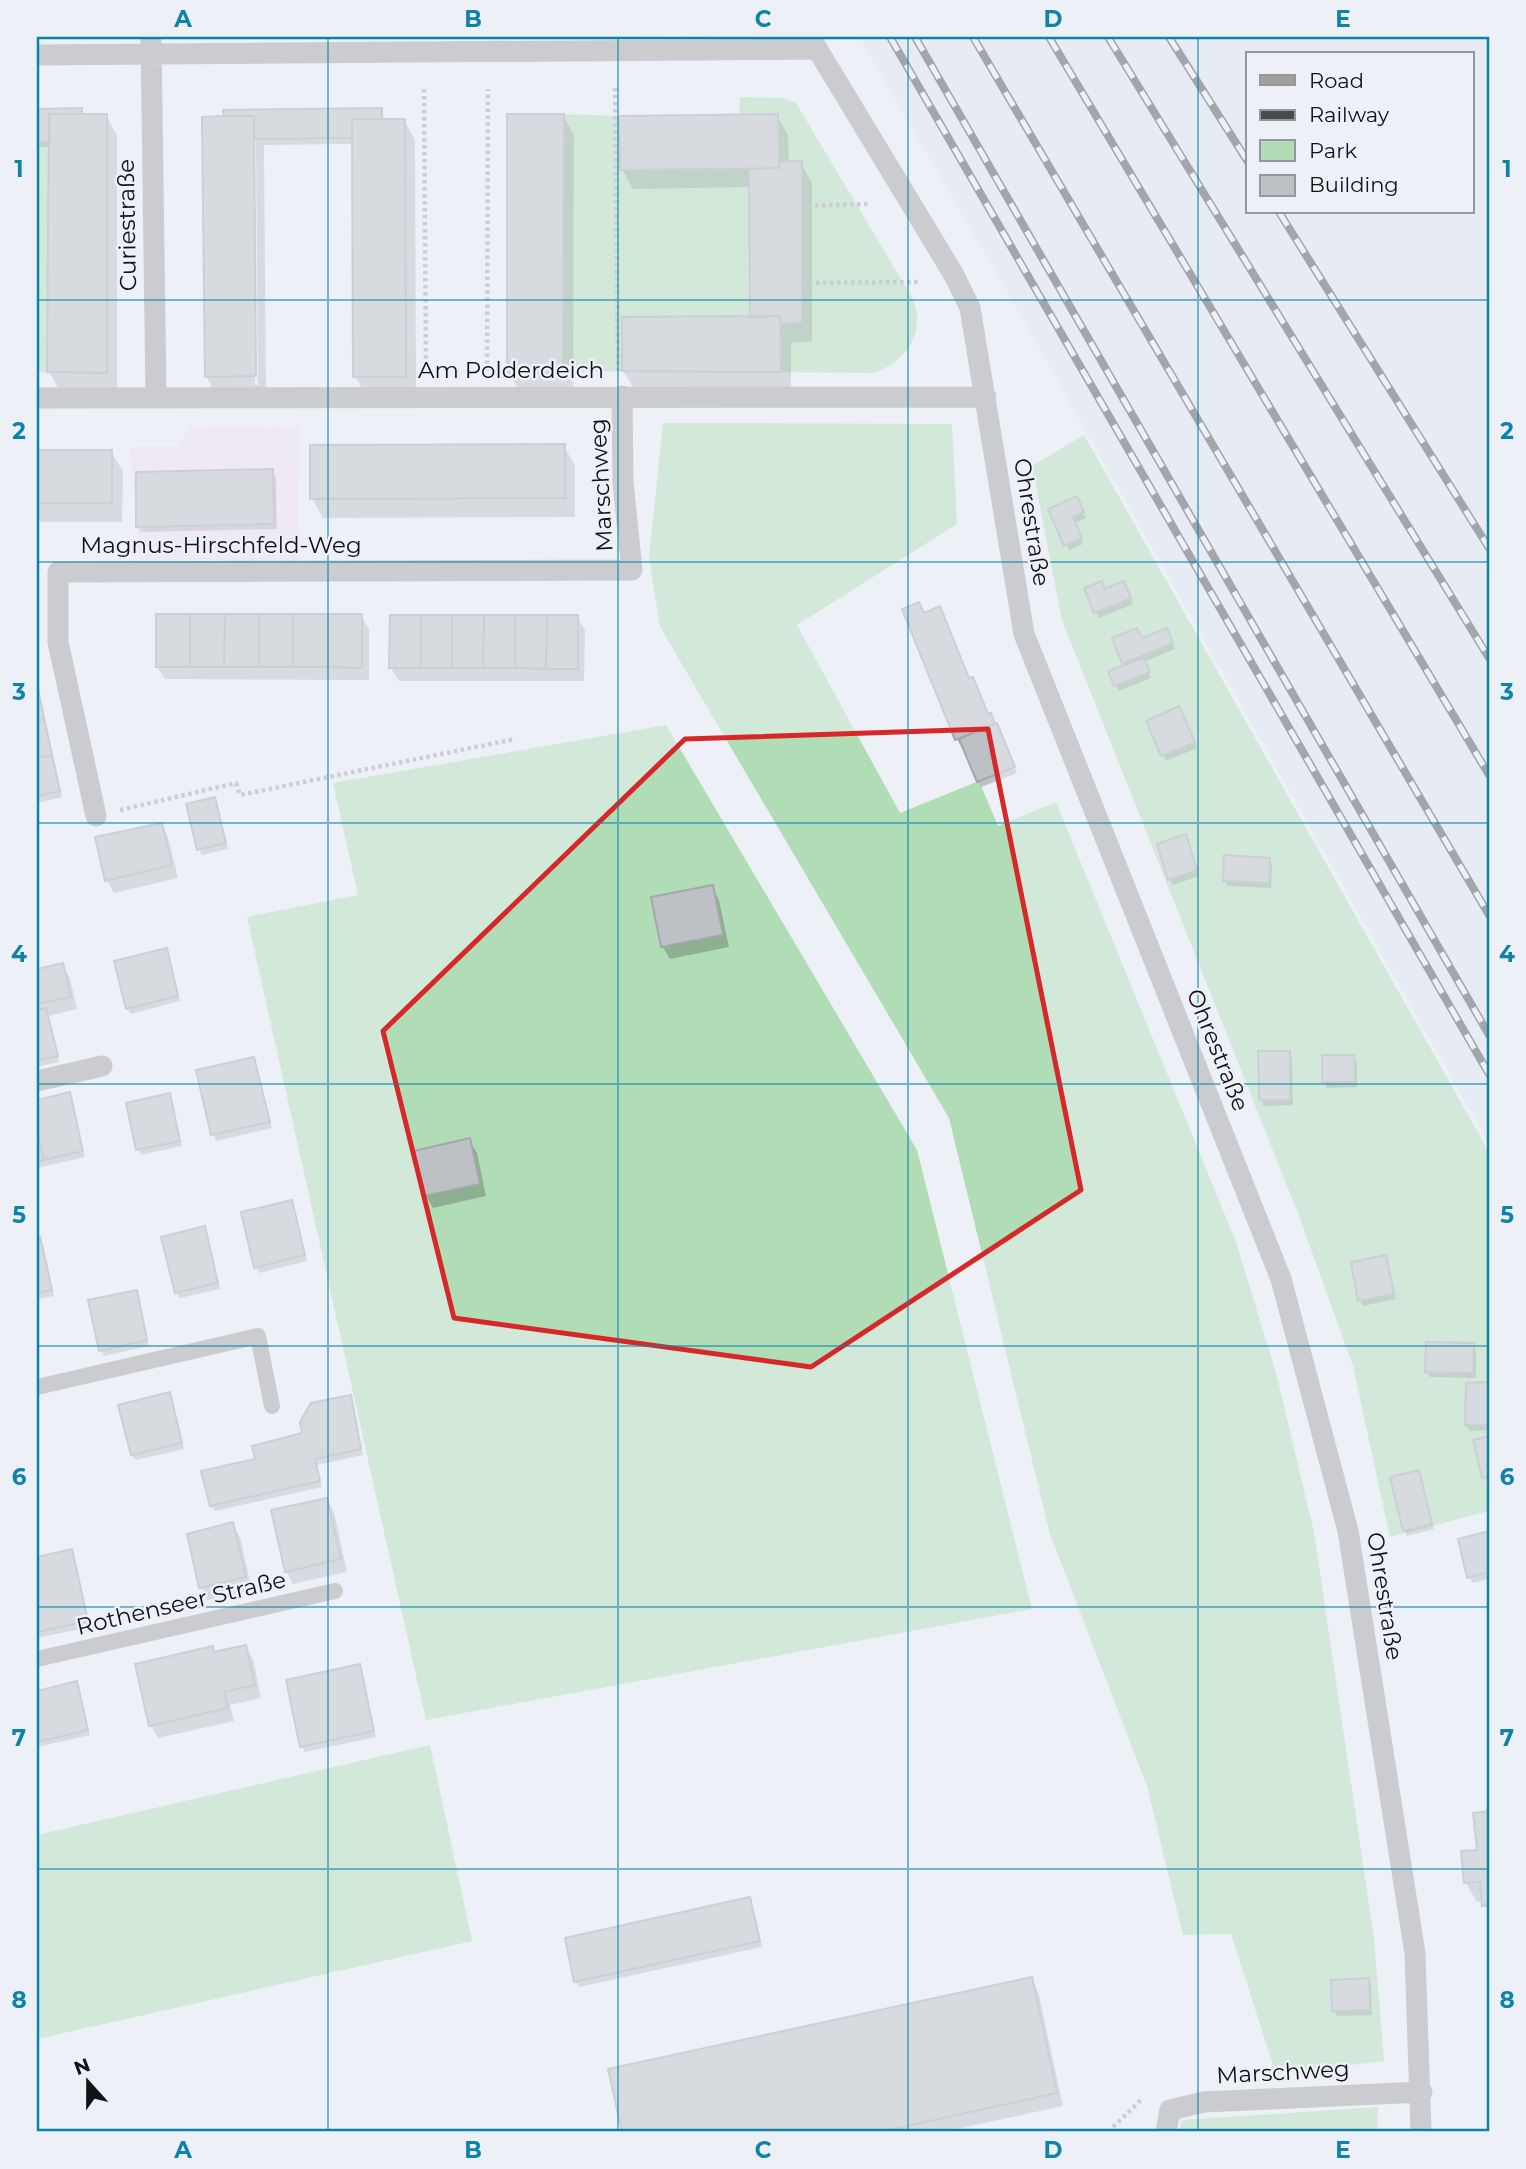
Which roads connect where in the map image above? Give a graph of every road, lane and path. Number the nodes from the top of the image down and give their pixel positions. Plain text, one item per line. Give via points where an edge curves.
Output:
1 (813, 43) edge
2 (613, 44) edge
3 (152, 45) edge
4 (37, 55) edge
5 (615, 88) dead end
6 (424, 89) dead end
7 (488, 89) dead end
8 (871, 204) dead end
9 (801, 206) dead end
10 (920, 282) dead end
11 (802, 283) dead end
12 (156, 396) junction
13 (427, 396) junction
14 (487, 396) junction
15 (620, 396) junction
16 (986, 397) junction
17 (37, 398) edge
18 (632, 570) joint
19 (515, 739) dead end
20 (96, 816) joint
21 (102, 1066) dead end
22 (37, 1081) edge
23 (37, 1387) edge
24 (272, 1406) dead end
25 (335, 1591) dead end
26 (37, 1659) edge
27 (1422, 2092) junction
28 (1144, 2097) dead end
29 (1108, 2132) edge
30 (1166, 2132) edge
31 (1421, 2132) edge

1 - 2 street
1 - 16 street, Ohrestraße via 954,275 970,308
2 - 3 street
3 - 4 street
3 - 12 street, Curiestraße
5 - 15 path
6 - 13 path
7 - 14 path
8 - 9 path
10 - 11 path
12 - 13 street, Am Polderdeich
12 - 17 street, Am Polderdeich
13 - 14 street, Am Polderdeich
14 - 15 street, Am Polderdeich
15 - 16 street, Am Polderdeich
15 - 18 street, Marschweg
16 - 27 street, Ohrestraße via 1024,634 1282,1279 1348,1531 1415,1953
18 - 20 street, Magnus-Hirschfeld-Weg via 58,572 58,642
19 - 20 path via 240,795 236,783
21 - 22 street
23 - 24 lane via 258,1336
25 - 26 lane, Rothenseer Straße
27 - 30 street, Marschweg via 1204,2102 1170,2110
27 - 31 street, Ohrestraße
28 - 29 path

